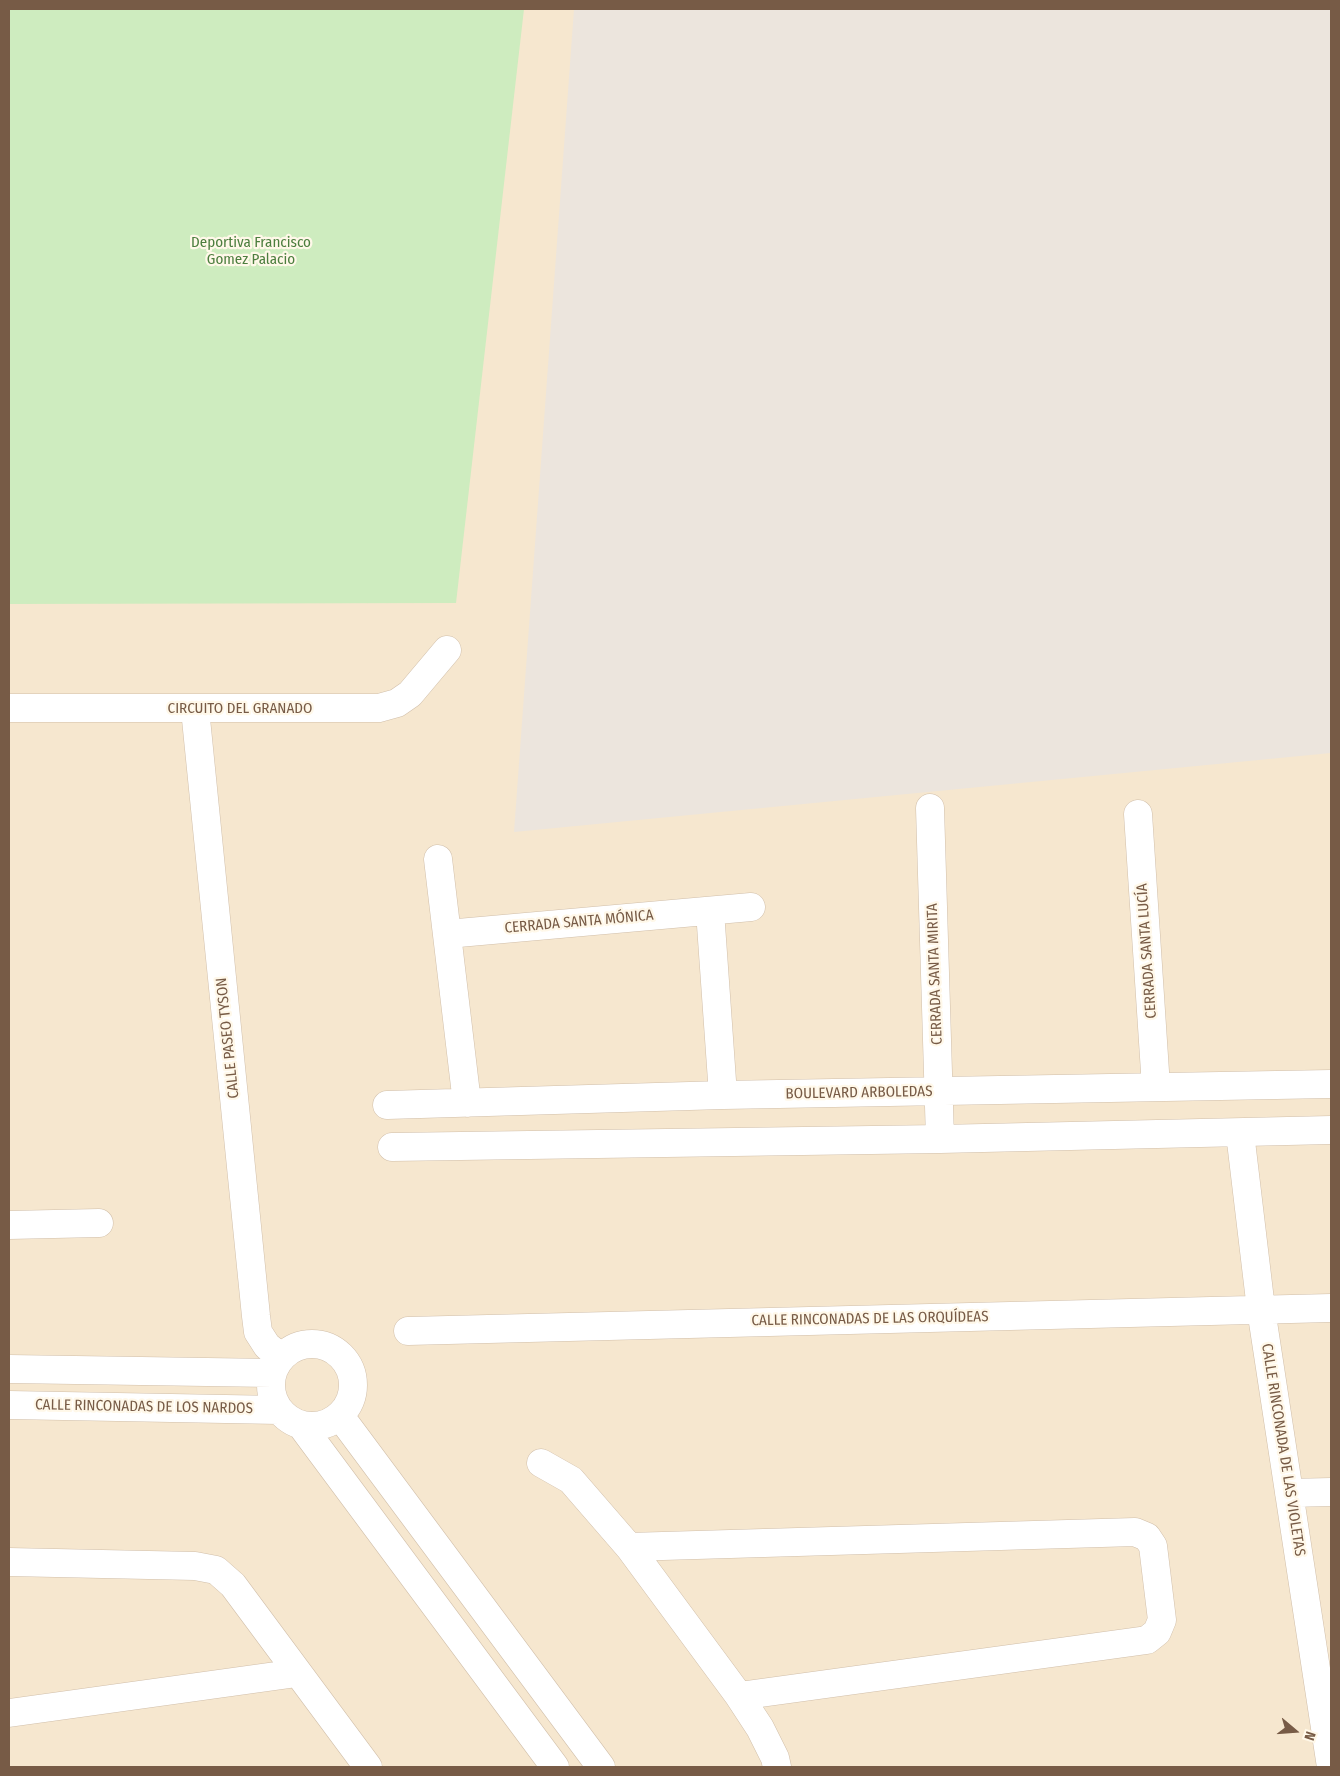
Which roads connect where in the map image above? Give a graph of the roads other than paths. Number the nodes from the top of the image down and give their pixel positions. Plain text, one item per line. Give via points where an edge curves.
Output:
1 (447, 650) dead end
2 (9, 708) edge
3 (195, 709) junction
4 (930, 808) dead end
5 (1138, 814) dead end
6 (438, 859) dead end
7 (751, 907) dead end
8 (710, 911) junction
9 (447, 934) junction
10 (1331, 1084) edge
11 (1156, 1087) junction
12 (938, 1091) junction
13 (723, 1095) junction
14 (466, 1103) junction
15 (387, 1106) dead end
16 (1331, 1130) edge
17 (1240, 1133) junction
18 (940, 1139) junction
19 (392, 1147) dead end
20 (99, 1222) dead end
21 (9, 1225) edge
22 (1331, 1308) edge
23 (1261, 1309) junction
24 (408, 1331) dead end
25 (277, 1365) junction
26 (9, 1369) edge
27 (9, 1405) edge
28 (278, 1410) junction
29 (340, 1416) junction
30 (301, 1425) junction
31 (541, 1463) dead end
32 (1331, 1492) edge
33 (1289, 1493) junction
34 (629, 1547) junction
35 (9, 1562) edge
36 (297, 1673) junction
37 (1324, 1680) edge
38 (739, 1696) junction
39 (9, 1713) edge
40 (368, 1767) edge
41 (556, 1767) edge
42 (602, 1767) edge
43 (776, 1767) edge
44 (1331, 1767) edge

1 - 3 street, CIRCUITO DEL GRANADO via 410,694 379,708
2 - 3 street, CIRCUITO DEL GRANADO
3 - 25 street, CALLE PASEO TYSON via 256,1316 258,1332
4 - 12 street, CERRADA SANTA MIRITA
5 - 11 street, CERRADA SANTA LUCÍA
6 - 9 street
7 - 8 street, CERRADA SANTA MÓNICA
8 - 9 street, CERRADA SANTA MÓNICA
8 - 13 street
9 - 14 street
10 - 11 street, BOULEVARD ARBOLEDAS
11 - 12 street, BOULEVARD ARBOLEDAS
12 - 13 street, BOULEVARD ARBOLEDAS
12 - 18 street, CERRADA SANTA MIRITA
13 - 14 street, BOULEVARD ARBOLEDAS
14 - 15 street, BOULEVARD ARBOLEDAS
16 - 17 street
17 - 18 street
17 - 23 street, CALLE RINCONADA DE LAS VIOLETAS
18 - 19 street
20 - 21 street
22 - 23 street, CALLE RINCONADAS DE LAS ORQUÍDEAS
23 - 24 street, CALLE RINCONADAS DE LAS ORQUÍDEAS
23 - 33 street, CALLE RINCONADA DE LAS VIOLETAS
25 - 26 street
25 - 28 street via 270,1386
25 - 29 street via 295,1347 311,1343 328,1346 342,1356 351,1370 354,1386 350,1403
27 - 28 street, CALLE RINCONADAS DE LOS NARDOS
28 - 30 street via 288,1420
29 - 30 street via 315,1427
29 - 42 street
30 - 41 street
31 - 34 street via 571,1480
32 - 33 street
33 - 37 street, CALLE RINCONADA DE LAS VIOLETAS
34 - 38 street
34 - 38 street via 1135,1532 1147,1538 1153,1546 1162,1620 1157,1632 1147,1640
35 - 36 street via 195,1566 216,1570 233,1585
36 - 39 street
36 - 40 street
37 - 44 street, CALLE RINCONADA DE LAS VIOLETAS
38 - 43 street via 760,1728

